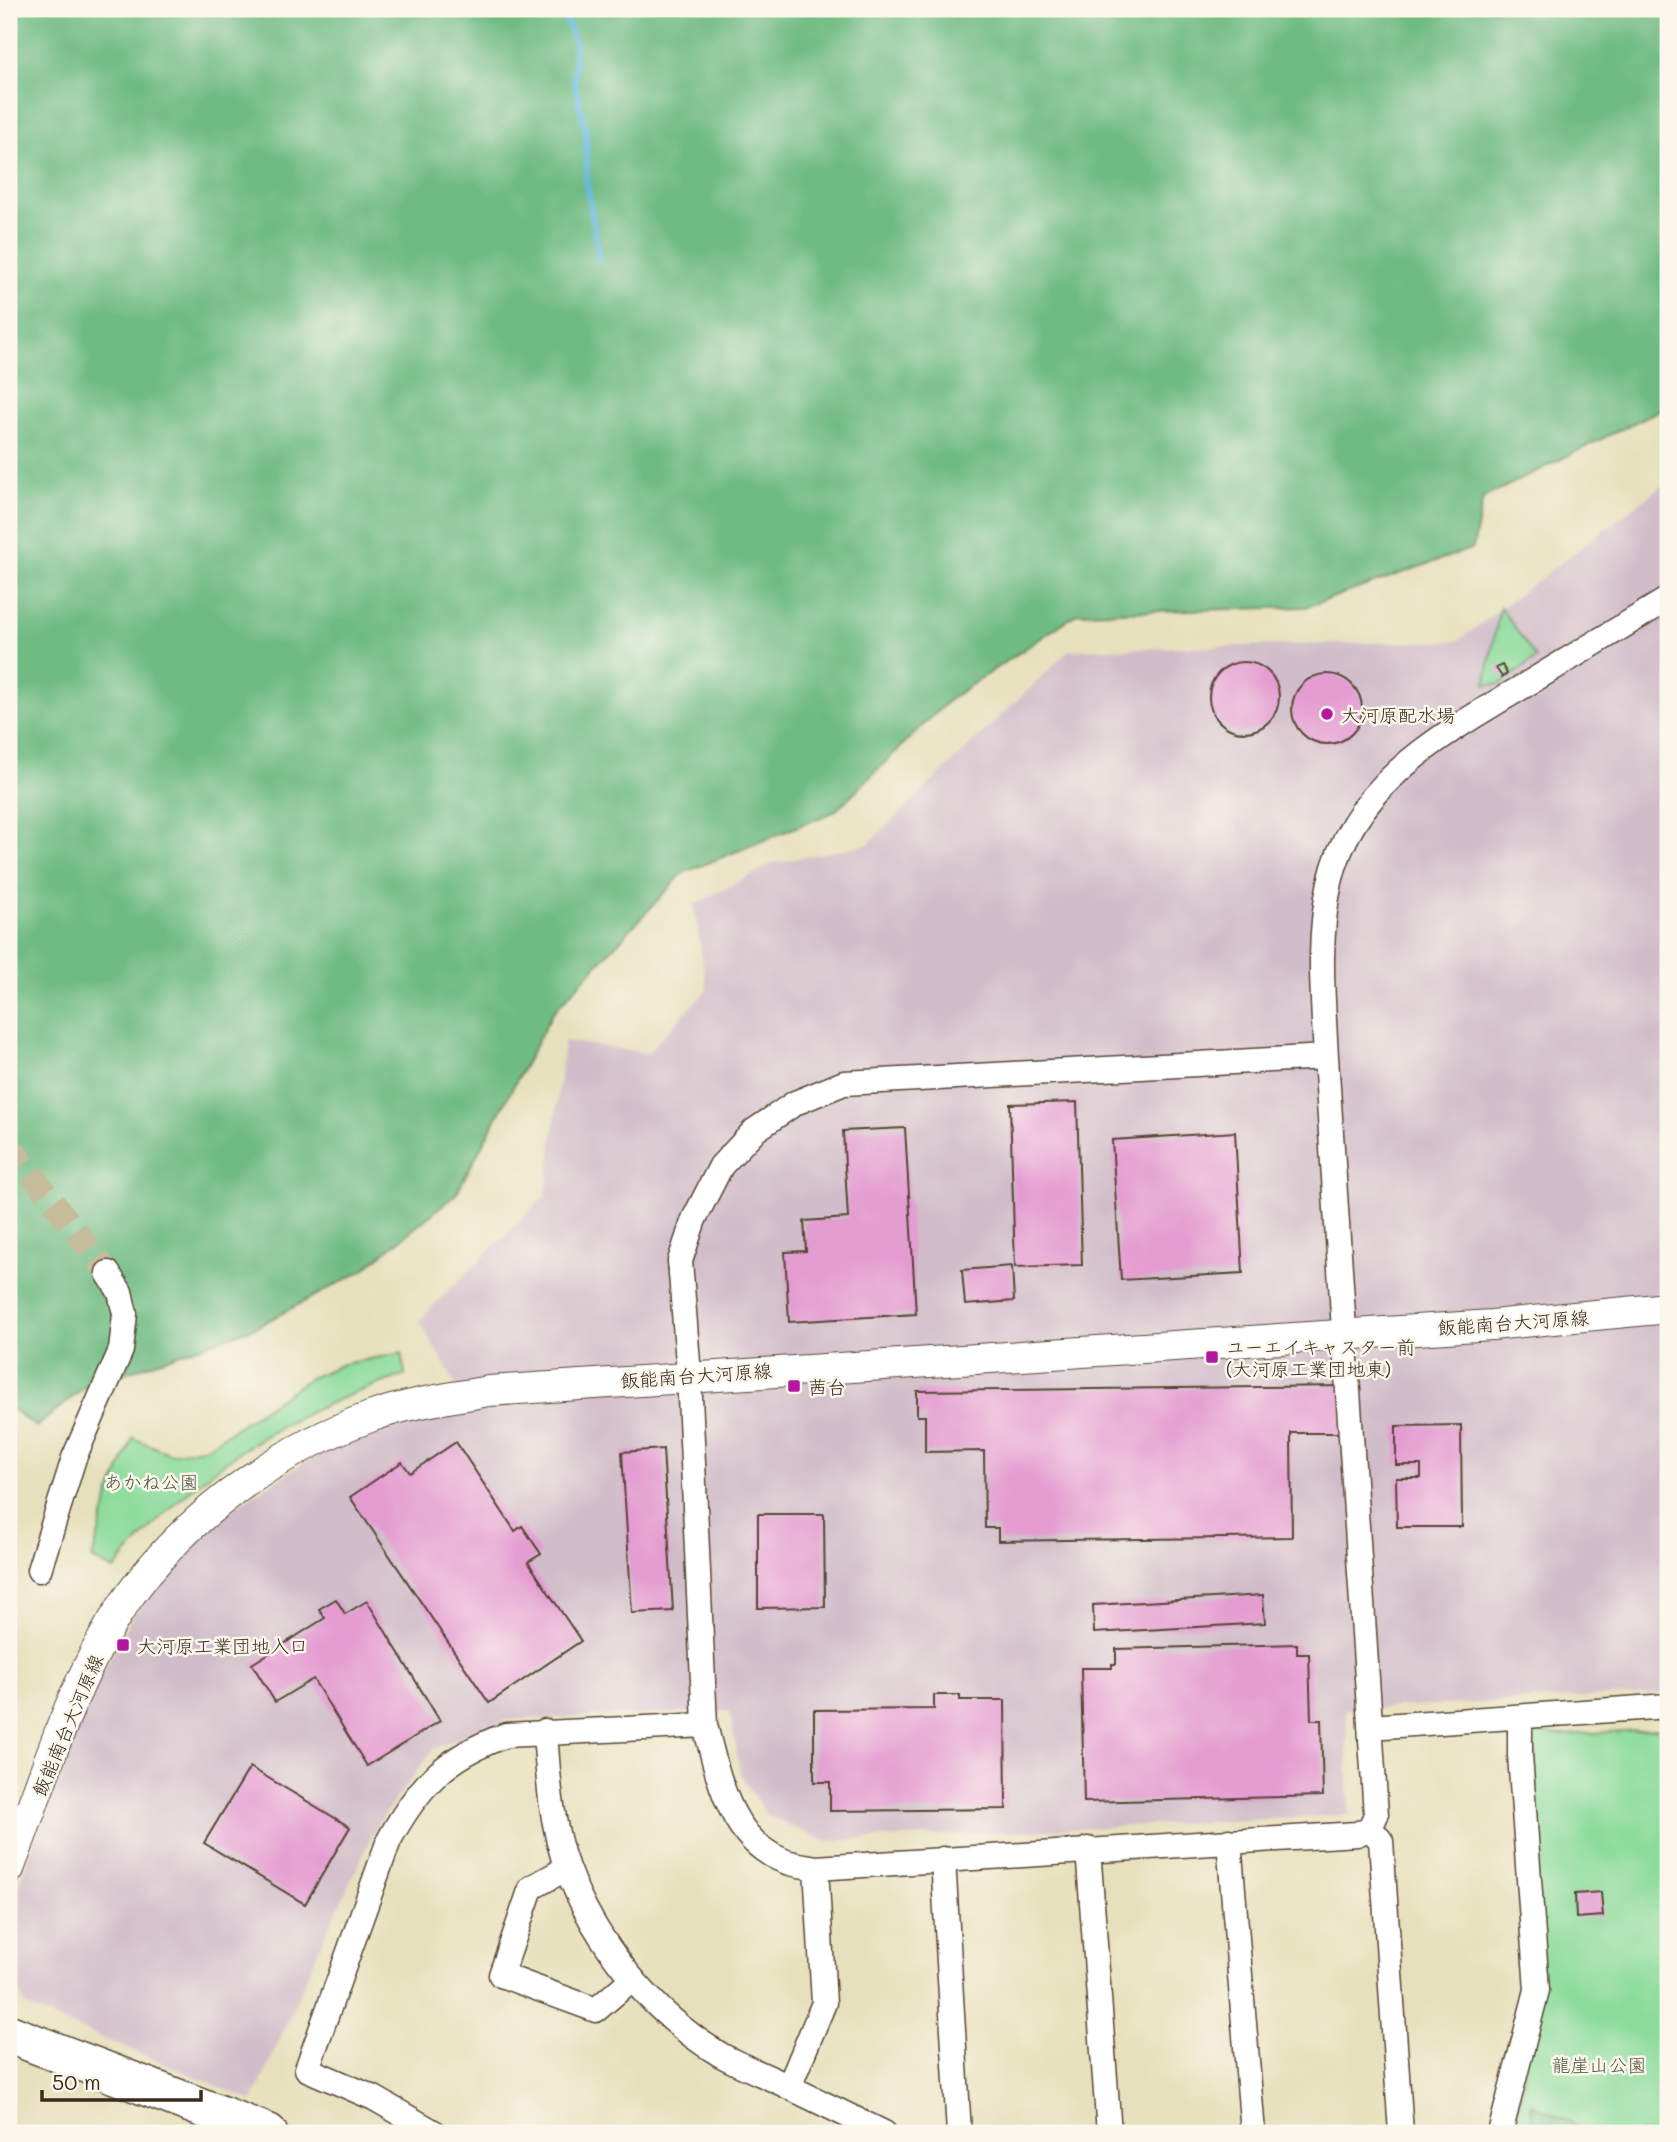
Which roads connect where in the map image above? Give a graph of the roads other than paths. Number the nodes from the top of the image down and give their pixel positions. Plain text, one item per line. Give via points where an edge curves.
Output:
1 (1668, 599) edge
2 (1326, 1057) junction
3 (108, 1273) tunnel mouth
4 (1668, 1308) edge
5 (1343, 1333) junction
6 (690, 1375) junction
7 (38, 1570) dead end
8 (1668, 1706) edge
9 (1520, 1717) junction
10 (705, 1725) junction
11 (1370, 1727) junction
12 (545, 1731) junction
13 (1370, 1828) junction
14 (1229, 1841) junction
15 (1088, 1849) junction
16 (943, 1859) junction
17 (567, 1868) junction
18 (816, 1868) junction
19 (9, 1869) edge
20 (632, 1979) junction
21 (9, 2034) edge
22 (789, 2087) junction
23 (268, 2133) edge
24 (435, 2133) edge
25 (884, 2133) edge
26 (959, 2133) edge
27 (1109, 2133) edge
28 (1253, 2133) edge
29 (1401, 2133) edge
30 (1500, 2133) edge

1 - 2 street via 1417,752 1380,788 1352,828 1331,879 1321,964
2 - 5 street
2 - 6 street via 844,1083 794,1103 754,1131 721,1167 694,1219 680,1261
3 - 7 street via 120,1292 125,1314 121,1350 74,1458
4 - 5 street, 飯能南台大河原線 via 1574,1319
5 - 6 street, 飯能南台大河原線
5 - 11 street
6 - 10 street
6 - 19 street, 飯能南台大河原線 via 489,1391 424,1403 331,1434 245,1484 182,1537 116,1615 71,1708
8 - 9 street
9 - 11 street
9 - 30 street via 1537,1990
10 - 12 street
10 - 18 street via 734,1816 755,1844 784,1861
11 - 13 street via 1376,1815
12 - 17 street via 550,1794
12 - 24 street via 506,1735 476,1746 424,1784 406,1808 389,1840 307,2069 374,2098
13 - 14 street via 1357,1834
13 - 29 street via 1381,1841
14 - 15 street
14 - 28 street
15 - 16 street
15 - 27 street
16 - 18 street
16 - 26 street
17 - 20 street via 596,1928
17 - 20 street via 531,1888 500,1975 596,2010
18 - 22 street via 824,2003
20 - 22 street via 673,2019 721,2054
21 - 23 main road
22 - 25 street

